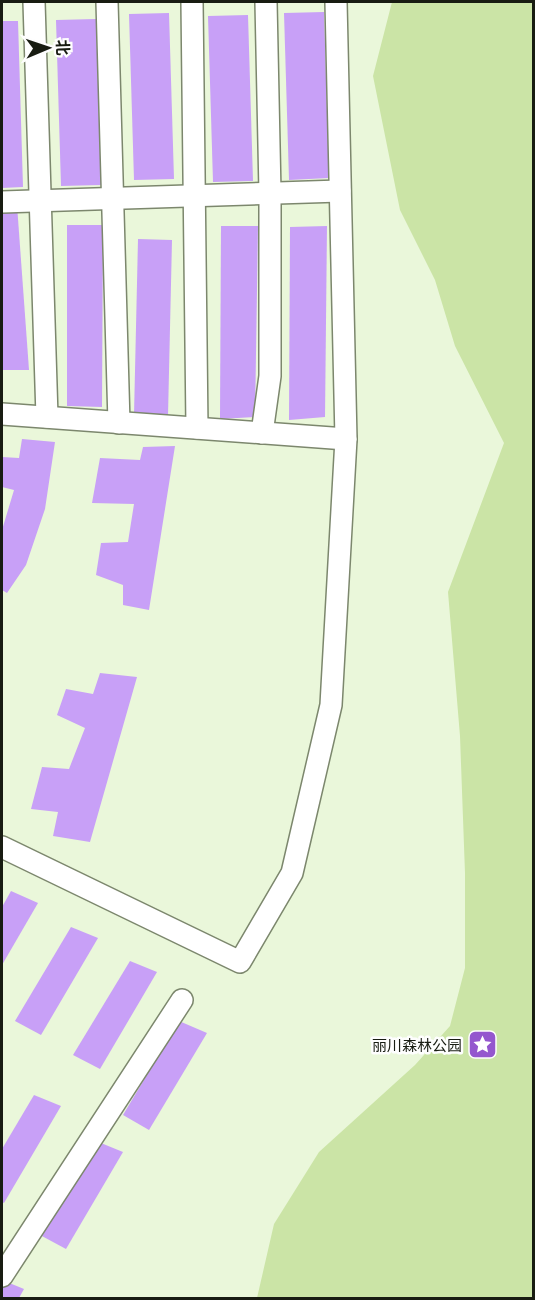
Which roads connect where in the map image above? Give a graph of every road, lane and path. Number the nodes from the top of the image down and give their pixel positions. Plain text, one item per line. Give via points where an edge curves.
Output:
1 (34, 2) edge
2 (107, 2) edge
3 (192, 2) edge
4 (266, 2) edge
5 (336, 2) edge
6 (340, 191) junction
7 (270, 193) junction
8 (194, 195) junction
9 (114, 198) junction
10 (41, 201) junction
11 (2, 202) edge
12 (2, 414) edge
13 (47, 417) junction
14 (119, 423) junction
15 (197, 428) junction
16 (262, 433) junction
17 (346, 439) junction
18 (2, 847) edge
19 (182, 1000) dead end
20 (4, 1265) edge

1 - 10 street
2 - 9 street
3 - 8 street
4 - 7 street
5 - 6 street
6 - 7 street
6 - 17 street
7 - 8 street
7 - 16 street via 270,376
8 - 9 street
8 - 15 street
9 - 10 street
9 - 14 street
10 - 11 street
10 - 13 street
12 - 13 street
13 - 14 street
14 - 15 street
15 - 16 street
16 - 17 street
17 - 18 street via 331,705 292,873 240,962
19 - 20 street

